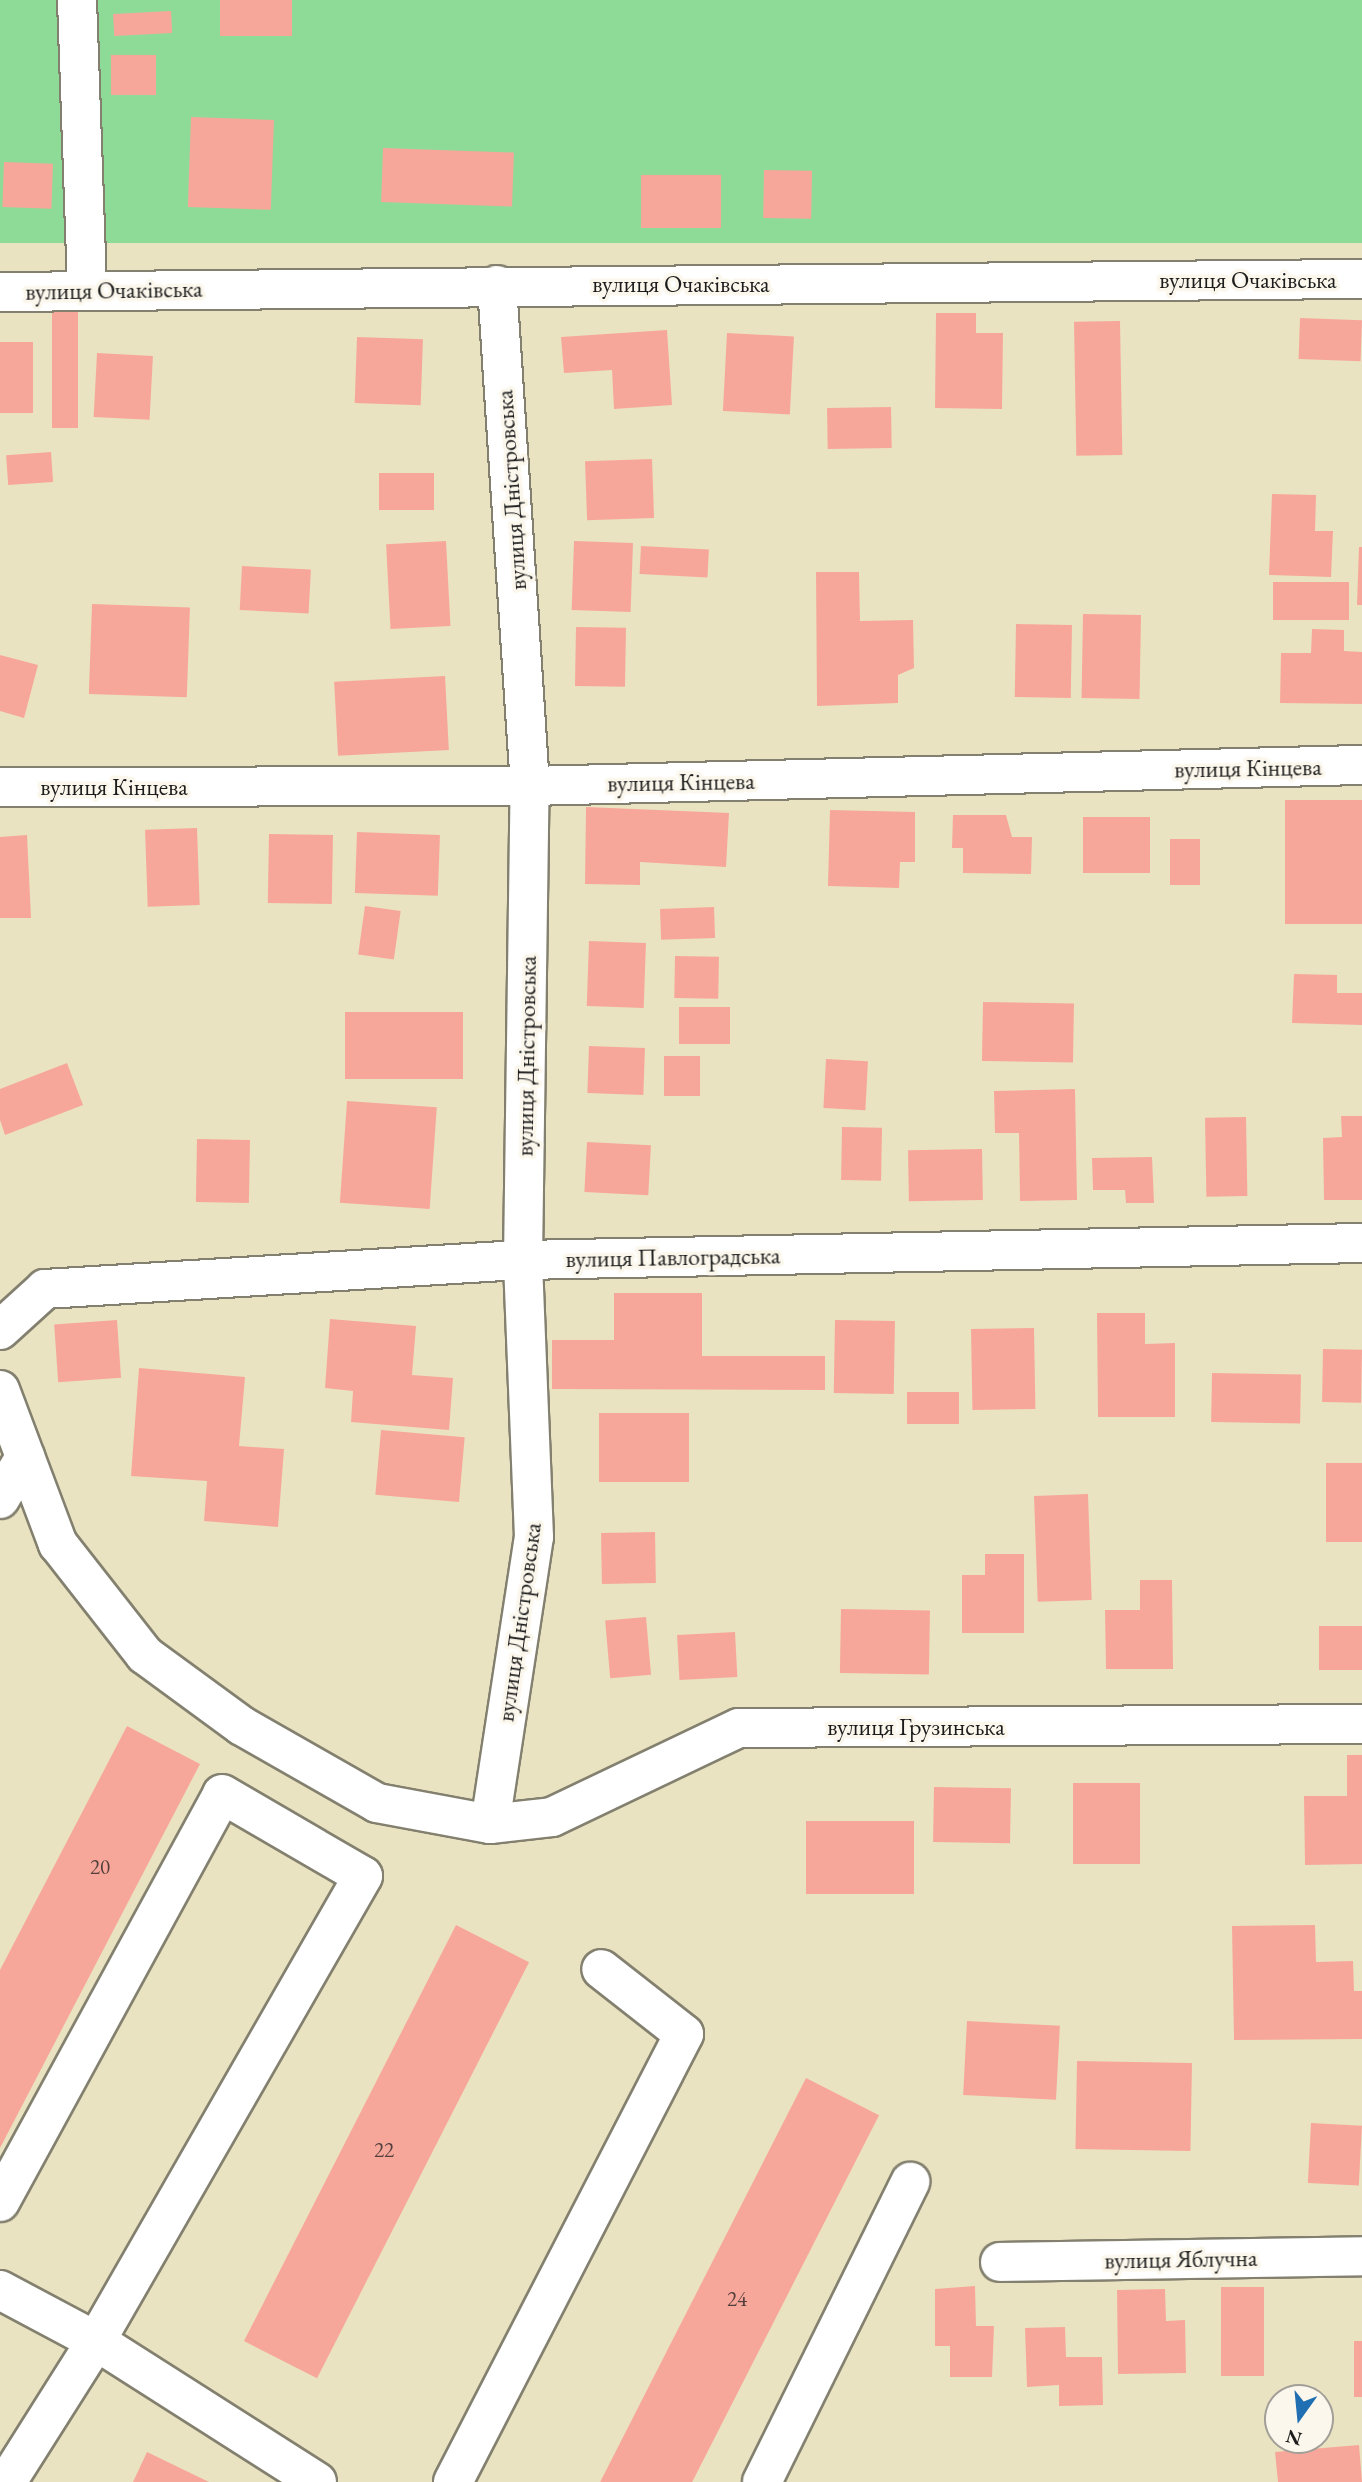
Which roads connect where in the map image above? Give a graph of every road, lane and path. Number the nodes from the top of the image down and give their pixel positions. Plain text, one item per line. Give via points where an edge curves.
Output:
1 (77, 0) edge
2 (1362, 279) edge
3 (497, 285) junction
4 (88, 290) junction
5 (0, 292) edge
6 (1362, 765) edge
7 (530, 786) junction
8 (0, 787) edge
9 (1362, 1243) edge
10 (523, 1260) junction
11 (0, 1330) edge
12 (0, 1390) edge
13 (25, 1457) junction
14 (0, 1499) edge
15 (1362, 1724) edge
16 (490, 1824) junction
17 (601, 1969) dead end
18 (910, 2182) dead end
19 (0, 2202) edge
20 (1362, 2256) edge
21 (1000, 2262) dead end
22 (0, 2290) edge
23 (96, 2341) junction
24 (7, 2482) edge
25 (317, 2482) edge
26 (453, 2482) edge
27 (762, 2482) edge

1 - 4 street
2 - 3 street, вулиця Очаківська
3 - 4 street, вулиця Очаківська
3 - 7 street, вулиця Дністровська
4 - 5 street, вулиця Очаківська
6 - 7 street, вулиця Кінцева
7 - 8 street, вулиця Кінцева
7 - 10 street, вулиця Дністровська
9 - 10 street, вулиця Павлоградська
10 - 11 street, вулиця Павлоградська via 46,1289
10 - 16 street, вулиця Дністровська via 534,1537
12 - 13 street, вулиця Грузинська
13 - 14 street
13 - 16 street, вулиця Грузинська via 58,1544 145,1655 242,1726 377,1803
15 - 16 street, вулиця Грузинська via 739,1728 552,1817
17 - 26 street via 684,2034
18 - 27 street
19 - 23 street via 222,1794 362,1876
20 - 21 street, вулиця Яблучна
22 - 23 street
23 - 24 street
23 - 25 street

